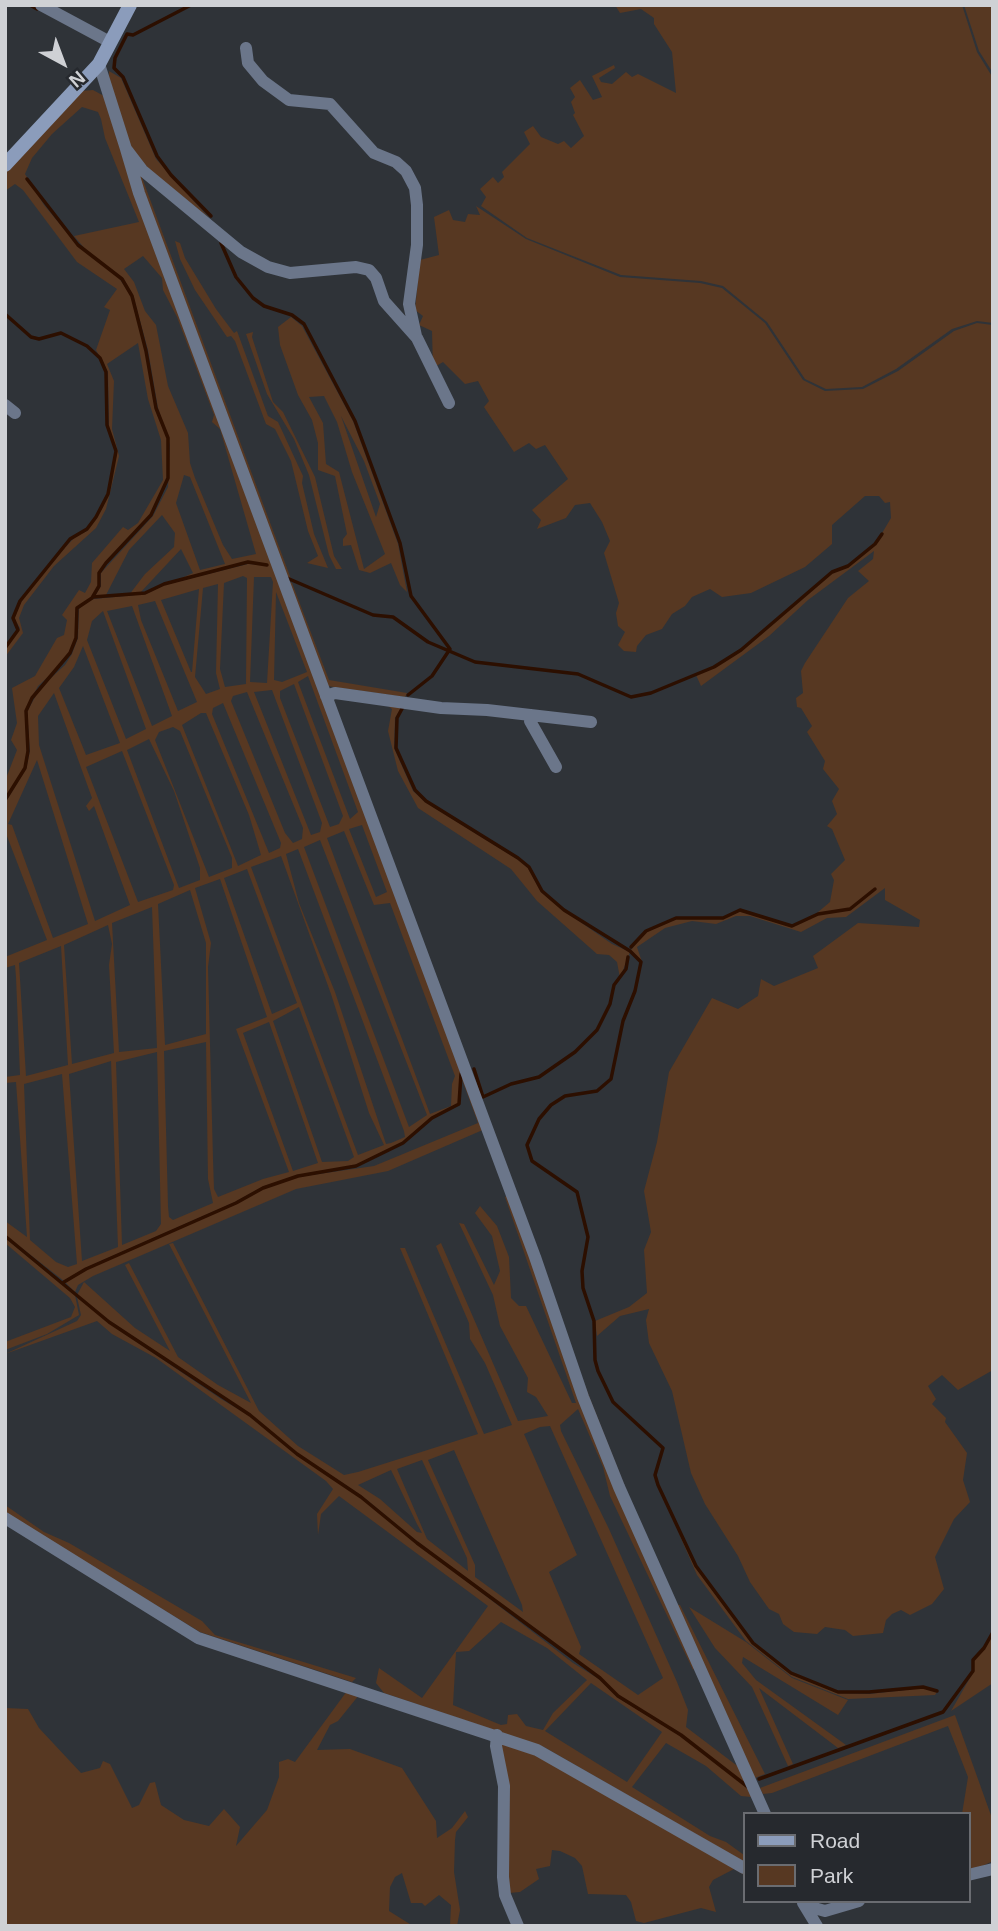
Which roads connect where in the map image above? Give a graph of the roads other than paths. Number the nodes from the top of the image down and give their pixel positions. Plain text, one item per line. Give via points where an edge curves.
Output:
1 (41, 5) edge
2 (130, 5) edge
3 (110, 42) junction
4 (246, 48) dead end
5 (99, 64) junction
6 (126, 149) junction
7 (5, 165) edge
8 (417, 338) junction
9 (449, 403) dead end
10 (326, 696) junction
11 (531, 715) junction
12 (591, 723) dead end
13 (556, 767) dead end
14 (5, 1518) edge
15 (497, 1735) junction
16 (764, 1812) edge
17 (743, 1867) edge
18 (993, 1869) edge
19 (970, 1875) edge
20 (804, 1903) edge
21 (852, 1903) edge
22 (518, 1926) edge
23 (817, 1926) edge

1 - 3 street
2 - 3 street
3 - 5 street
4 - 8 street via 248,63 263,81 289,100 330,104 374,153 406,171 417,205 409,304
5 - 6 street
5 - 7 street
6 - 8 street via 142,170 240,252 268,267 290,273 369,270 384,301
6 - 10 street
8 - 9 street
10 - 11 street via 335,693
10 - 16 street via 583,1396
11 - 12 street
11 - 13 street via 530,721
14 - 15 street via 198,1638
15 - 17 street via 557,1760
15 - 22 street via 504,1786 503,1877
18 - 19 street
20 - 21 street via 825,1911
20 - 23 street

